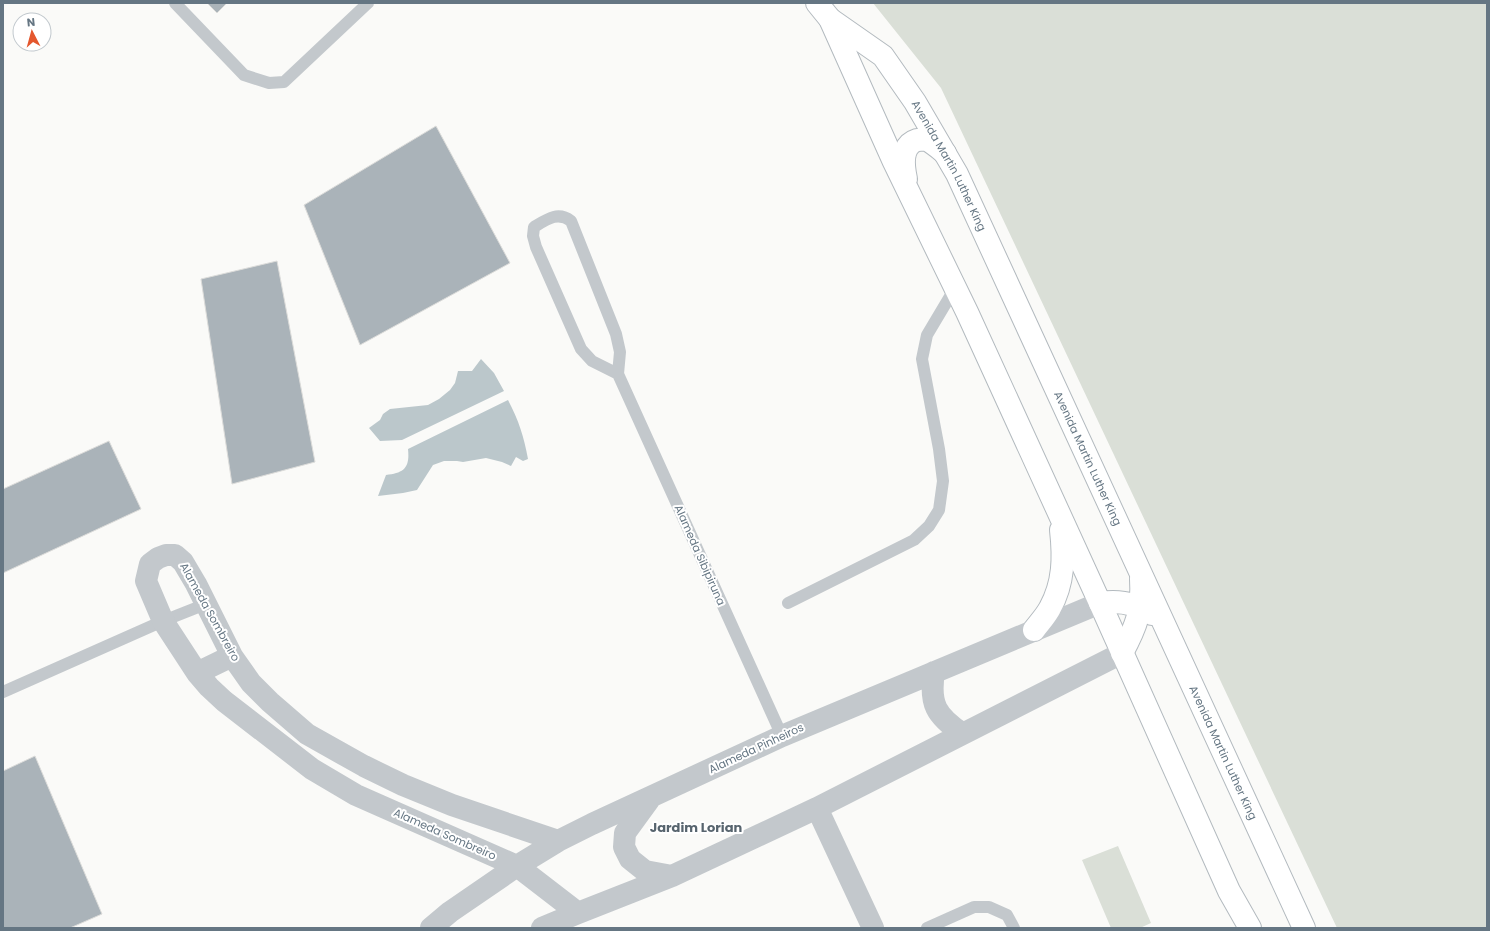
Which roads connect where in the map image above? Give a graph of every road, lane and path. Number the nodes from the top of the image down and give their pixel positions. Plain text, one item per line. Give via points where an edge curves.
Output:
1 (175, 3) edge
2 (368, 3) edge
3 (823, 11) edge
4 (945, 153) junction
5 (908, 190) junction
6 (955, 288) junction
7 (618, 374) junction
8 (1060, 516) junction
9 (1140, 572) junction
10 (788, 603) dead end
11 (1100, 603) junction
12 (206, 604) junction
13 (1141, 608) junction
14 (163, 621) junction
15 (1164, 623) junction
16 (1034, 630) junction
17 (1122, 653) junction
18 (232, 656) junction
19 (934, 672) junction
20 (197, 673) junction
21 (3, 692) edge
22 (963, 734) junction
23 (782, 736) junction
24 (650, 797) junction
25 (817, 808) junction
26 (558, 841) junction
27 (517, 866) junction
28 (672, 876) junction
29 (578, 913) junction
30 (431, 928) edge
31 (542, 928) edge
32 (873, 928) edge
33 (927, 928) edge
34 (1014, 928) edge
35 (1250, 928) edge
36 (1304, 928) edge

1 - 2 lane via 244,75 269,83 284,82
3 - 4 main road, Avenida Martin Luther King via 883,56 915,102
3 - 5 main road, Avenida Martin Luther King
4 - 5 main road via 926,140 909,144 904,162
4 - 9 main road, Avenida Martin Luther King via 957,174
5 - 6 main road, Avenida Martin Luther King
6 - 8 main road, Avenida Martin Luther King
6 - 10 lane via 927,336 922,359 943,481 939,510 929,526 914,540
7 - 7 lane via 620,352 616,334 571,222 560,216 542,222 534,227 536,247 581,349 592,361
7 - 23 lane, Alameda Sibipiruna
8 - 11 main road, Avenida Martin Luther King
8 - 16 main road via 1063,573 1050,609
9 - 13 main road
9 - 15 main road, Avenida Martin Luther King
11 - 13 main road via 1127,602
11 - 16 street, Alameda Pinheiros
11 - 17 main road, Avenida Martin Luther King
12 - 14 lane
12 - 14 street, Alameda Sombreiro via 183,562 175,555 158,558 150,564 146,582
12 - 18 street, Alameda Sombreiro
13 - 15 main road
13 - 17 main road via 1137,623
14 - 20 street, Alameda Sombreiro
14 - 21 lane
15 - 36 main road, Avenida Martin Luther King
16 - 19 street, Alameda Pinheiros
17 - 22 street
17 - 35 main road, Avenida Martin Luther King via 1229,891
18 - 20 street
18 - 26 street, Alameda Sombreiro via 251,683 270,702 308,734 326,745 403,785 452,805
19 - 22 street via 932,687 936,708 948,724
19 - 23 street, Alameda Pinheiros
20 - 27 street, Alameda Sombreiro via 224,701 312,769 356,795
22 - 25 street
23 - 24 street, Alameda Pinheiros
24 - 26 street, Alameda Pinheiros
24 - 28 street via 625,833 624,847 630,859 646,871
25 - 28 street
25 - 32 street
26 - 27 street, Alameda Pinheiros
27 - 29 street, Alameda Sombreiro
27 - 30 street, Alameda Pinheiros
28 - 29 street
29 - 31 street
33 - 34 lane via 974,907 989,907 1007,915

